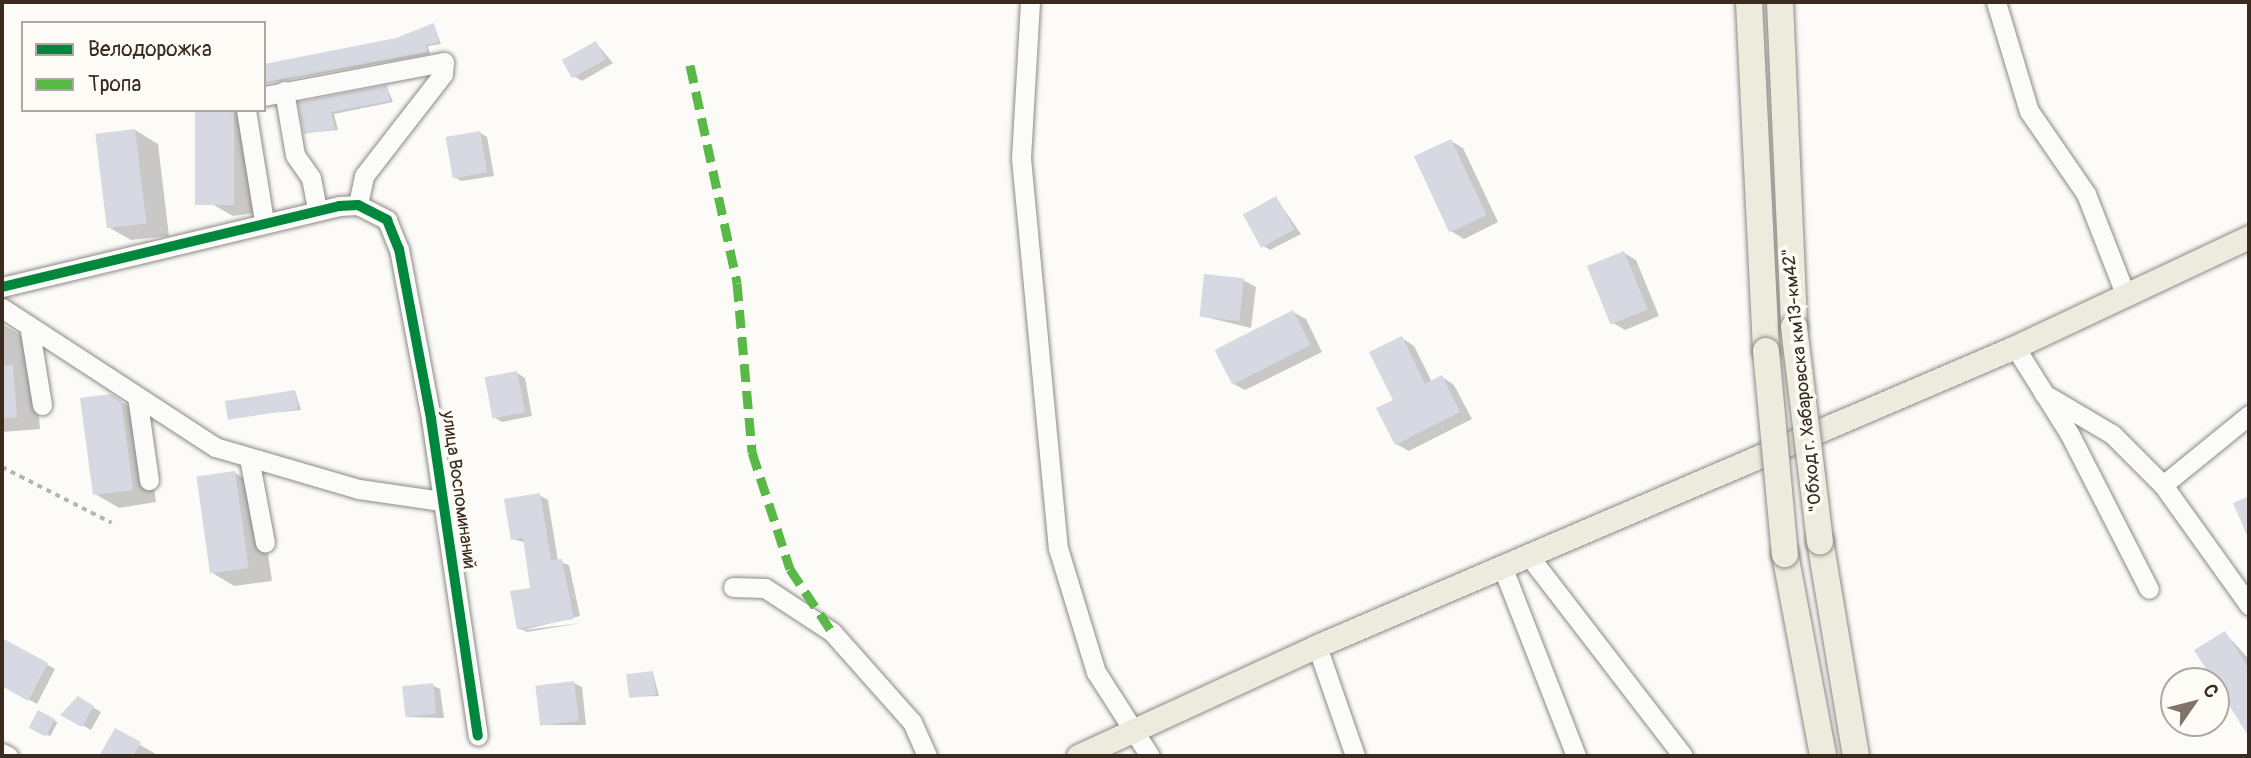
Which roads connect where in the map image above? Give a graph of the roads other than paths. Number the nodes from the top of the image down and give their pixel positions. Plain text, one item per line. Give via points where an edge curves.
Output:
1 (1030, 2) edge
2 (1749, 2) edge
3 (1780, 2) edge
4 (1996, 2) edge
5 (284, 91) junction
6 (266, 96) edge
7 (247, 112) edge
8 (358, 205) junction
9 (317, 210) junction
10 (264, 221) junction
11 (2249, 237) edge
12 (2, 287) edge
13 (2126, 296) junction
14 (2, 308) edge
15 (30, 331) junction
16 (2015, 347) junction
17 (2044, 394) junction
18 (137, 397) junction
19 (42, 405) dead end
20 (2249, 415) edge
21 (249, 458) junction
22 (149, 480) dead end
23 (2164, 485) junction
24 (441, 501) junction
25 (265, 543) dead end
26 (1528, 556) junction
27 (1502, 566) junction
28 (733, 587) dead end
29 (2149, 589) dead end
30 (2249, 605) edge
31 (1317, 646) junction
32 (1138, 731) junction
33 (478, 736) dead end
34 (2, 753) edge
35 (8, 756) edge
36 (927, 756) edge
37 (1078, 756) edge
38 (1150, 756) edge
39 (1355, 756) edge
40 (1576, 756) edge
41 (1683, 756) edge
42 (1823, 756) edge
43 (1856, 756) edge

1 - 32 street via 1021,158 1058,548 1096,672
2 - 42 highway, "Обход г. Хабаровска км13-км42", bridge via 1766,351 1785,554
3 - 43 highway, "Обход г. Хабаровска км13-км42", bridge via 1794,327 1820,541
4 - 13 street via 2029,111 2086,194
5 - 6 street
5 - 8 street via 444,62 443,74 364,176
5 - 9 street via 295,155 310,178
7 - 10 street
8 - 9 street
8 - 24 street, улица Воспоминаний via 387,220 399,249
9 - 10 street
10 - 12 street
11 - 13 main road
13 - 16 main road
14 - 15 street
15 - 18 street
15 - 19 street
16 - 17 street
16 - 26 main road
17 - 23 street via 2112,434
17 - 29 street
18 - 21 street via 215,447
18 - 22 street
20 - 23 street
21 - 24 street via 359,489
21 - 25 street
23 - 30 street
24 - 33 street, улица Воспоминаний
26 - 27 main road
26 - 41 street
27 - 31 main road
27 - 40 street
28 - 36 street via 765,588 832,632 912,722
31 - 32 main road
31 - 39 street
32 - 37 main road
32 - 38 street
34 - 35 street

